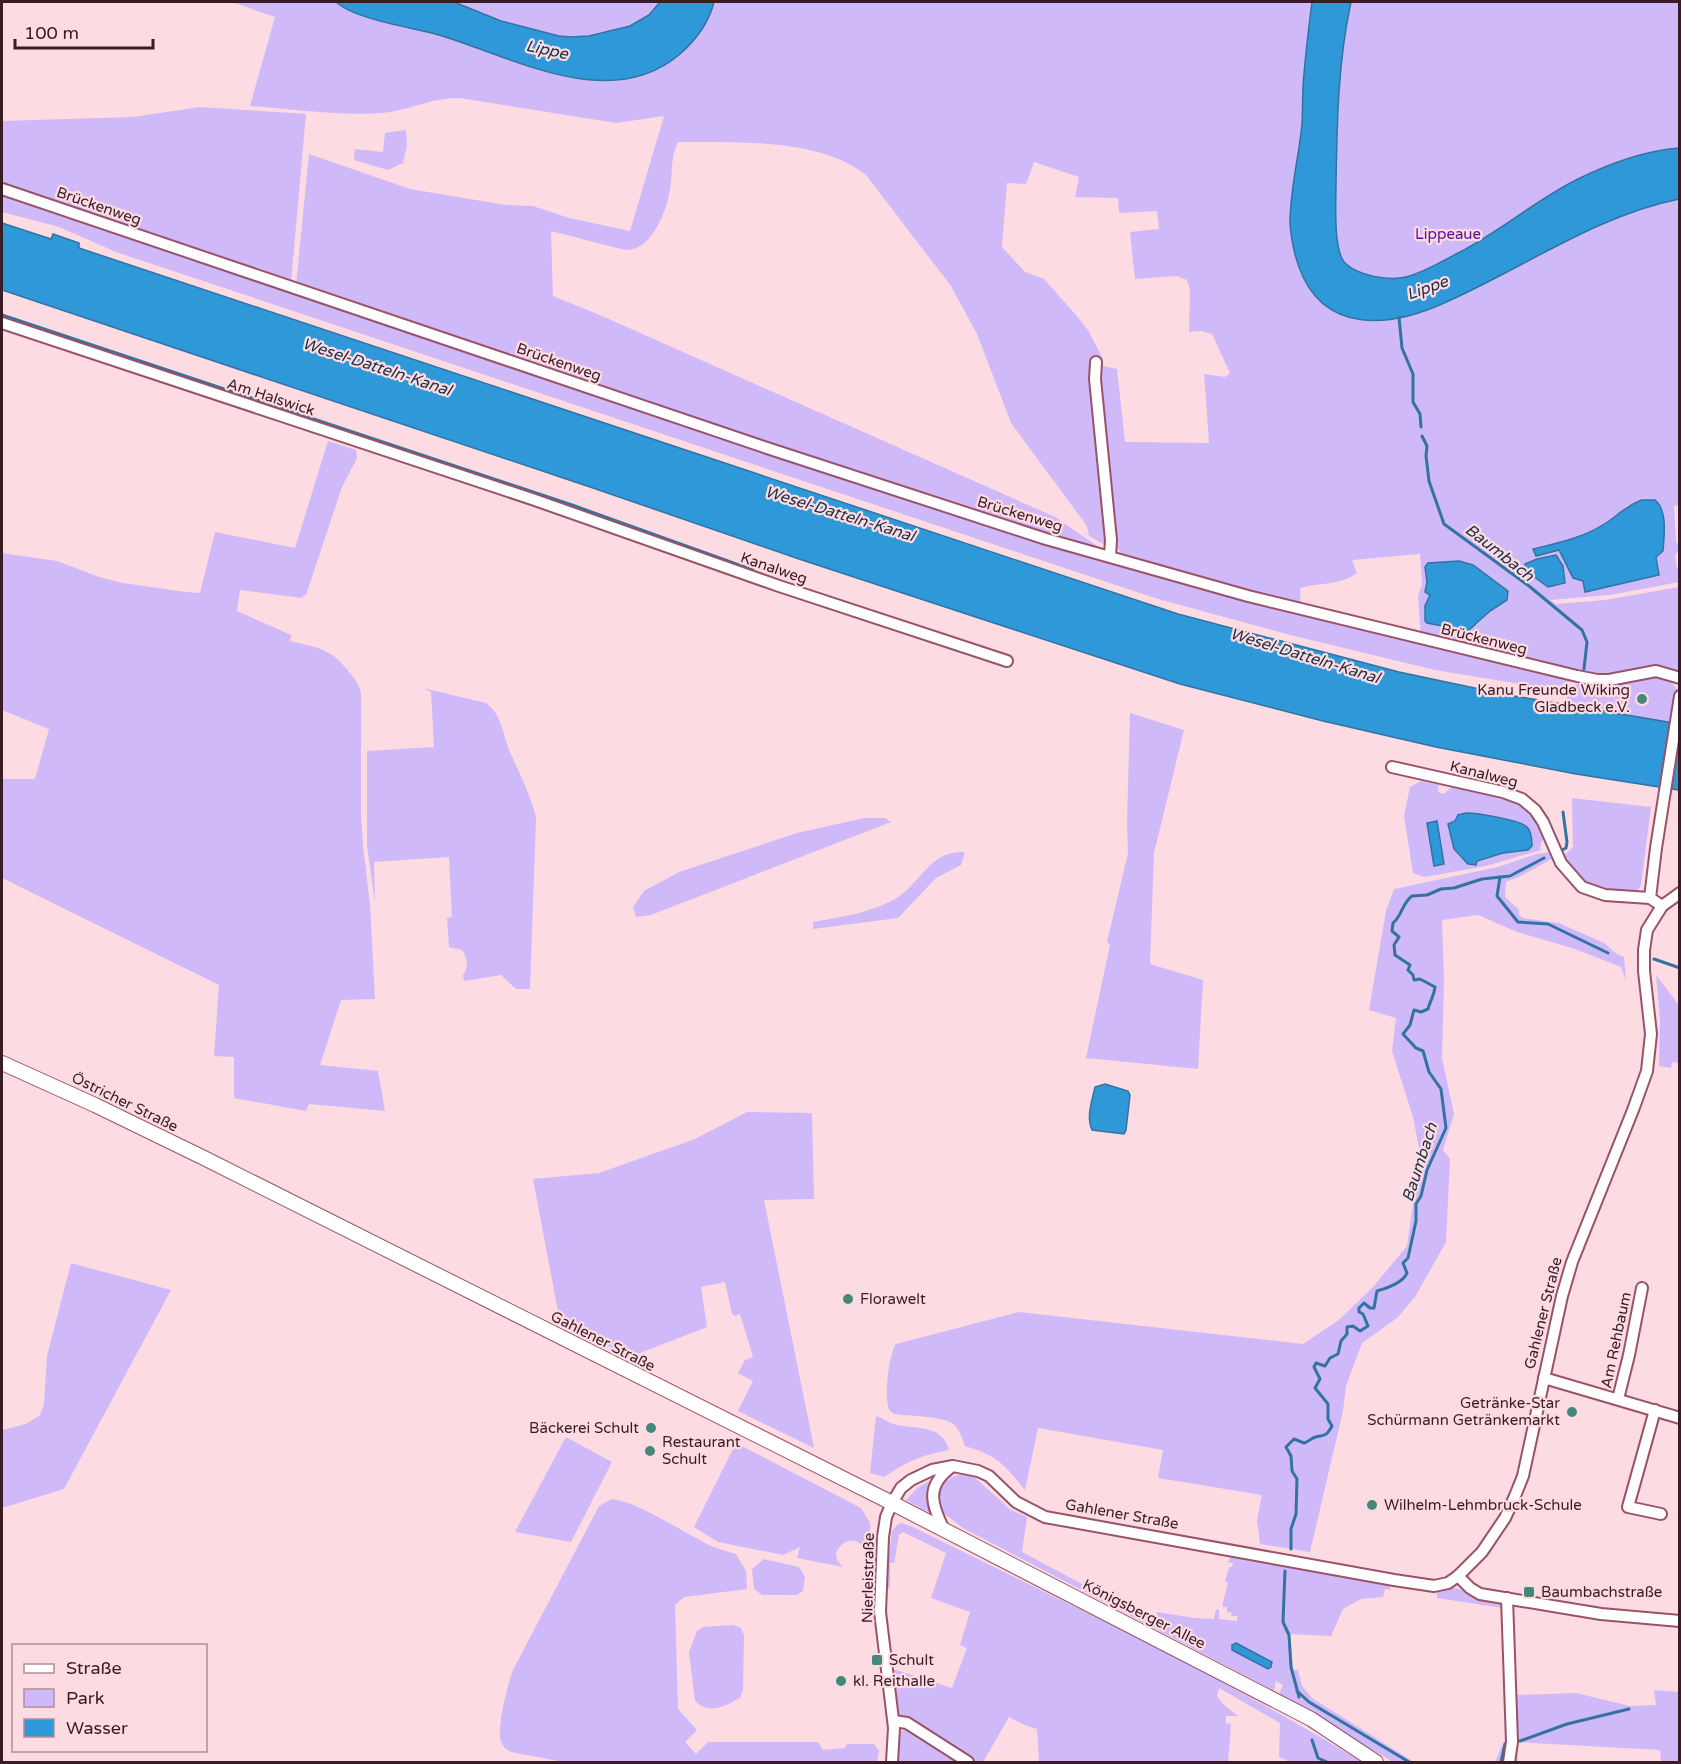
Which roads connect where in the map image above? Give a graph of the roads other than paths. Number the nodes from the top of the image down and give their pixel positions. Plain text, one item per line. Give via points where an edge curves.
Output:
1 (2, 189) edge
2 (2, 323) edge
3 (1096, 362) dead end
4 (532, 499) joint
5 (1110, 555) junction
6 (1007, 661) dead end
7 (1680, 678) edge
8 (1680, 696) edge
9 (1392, 767) dead end
10 (1680, 893) edge
11 (1650, 898) junction
12 (1662, 906) junction
13 (2, 1063) edge
14 (233, 1173) joint
15 (1642, 1288) dead end
16 (1544, 1378) junction
17 (1618, 1399) junction
18 (1655, 1410) junction
19 (1680, 1418) edge
20 (953, 1466) junction
21 (892, 1503) junction
22 (1661, 1514) dead end
23 (944, 1530) junction
24 (1458, 1576) junction
25 (1507, 1599) junction
26 (1680, 1621) edge
27 (894, 1721) junction
28 (892, 1762) edge
29 (968, 1762) edge
30 (1376, 1762) edge
31 (1509, 1762) edge

1 - 5 street, Brückenweg via 876,484 1046,539
2 - 4 street, Am Halswick
3 - 5 street
4 - 6 street, Kanalweg
5 - 7 street, Brückenweg via 1248,596 1577,676 1609,680 1656,671
8 - 11 street
9 - 11 street, Kanalweg via 1522,799 1535,810 1561,862 1582,887 1605,895
10 - 12 street, Gahlener Straße
11 - 12 street, Kanalweg
12 - 16 street, Gahlener Straße via 1647,930 1644,950 1651,1034 1647,1071 1572,1262
13 - 14 main road, Östricher Straße
14 - 21 main road, Gahlener Straße
15 - 17 street, Am Rehbaum
16 - 17 street, Am Rehbaum
16 - 24 street, Gahlener Straße via 1515,1496 1482,1552
17 - 18 street, Am Rehbaum
18 - 19 street, Am Rehbaum
18 - 22 street via 1628,1506
20 - 21 street, Gahlener Straße via 910,1480
20 - 23 street via 935,1484 932,1498
20 - 24 street, Gahlener Straße via 989,1476 1016,1502 1045,1516 1434,1586
21 - 23 main road, Königsberger Allee
21 - 27 street, Nierleistraße via 883,1537 880,1612
23 - 30 main road, Königsberger Allee via 1311,1719
24 - 25 street via 1480,1594
25 - 26 street via 1601,1614
25 - 31 street via 1512,1742
27 - 28 street, Nierleistraße
27 - 29 street via 907,1723

